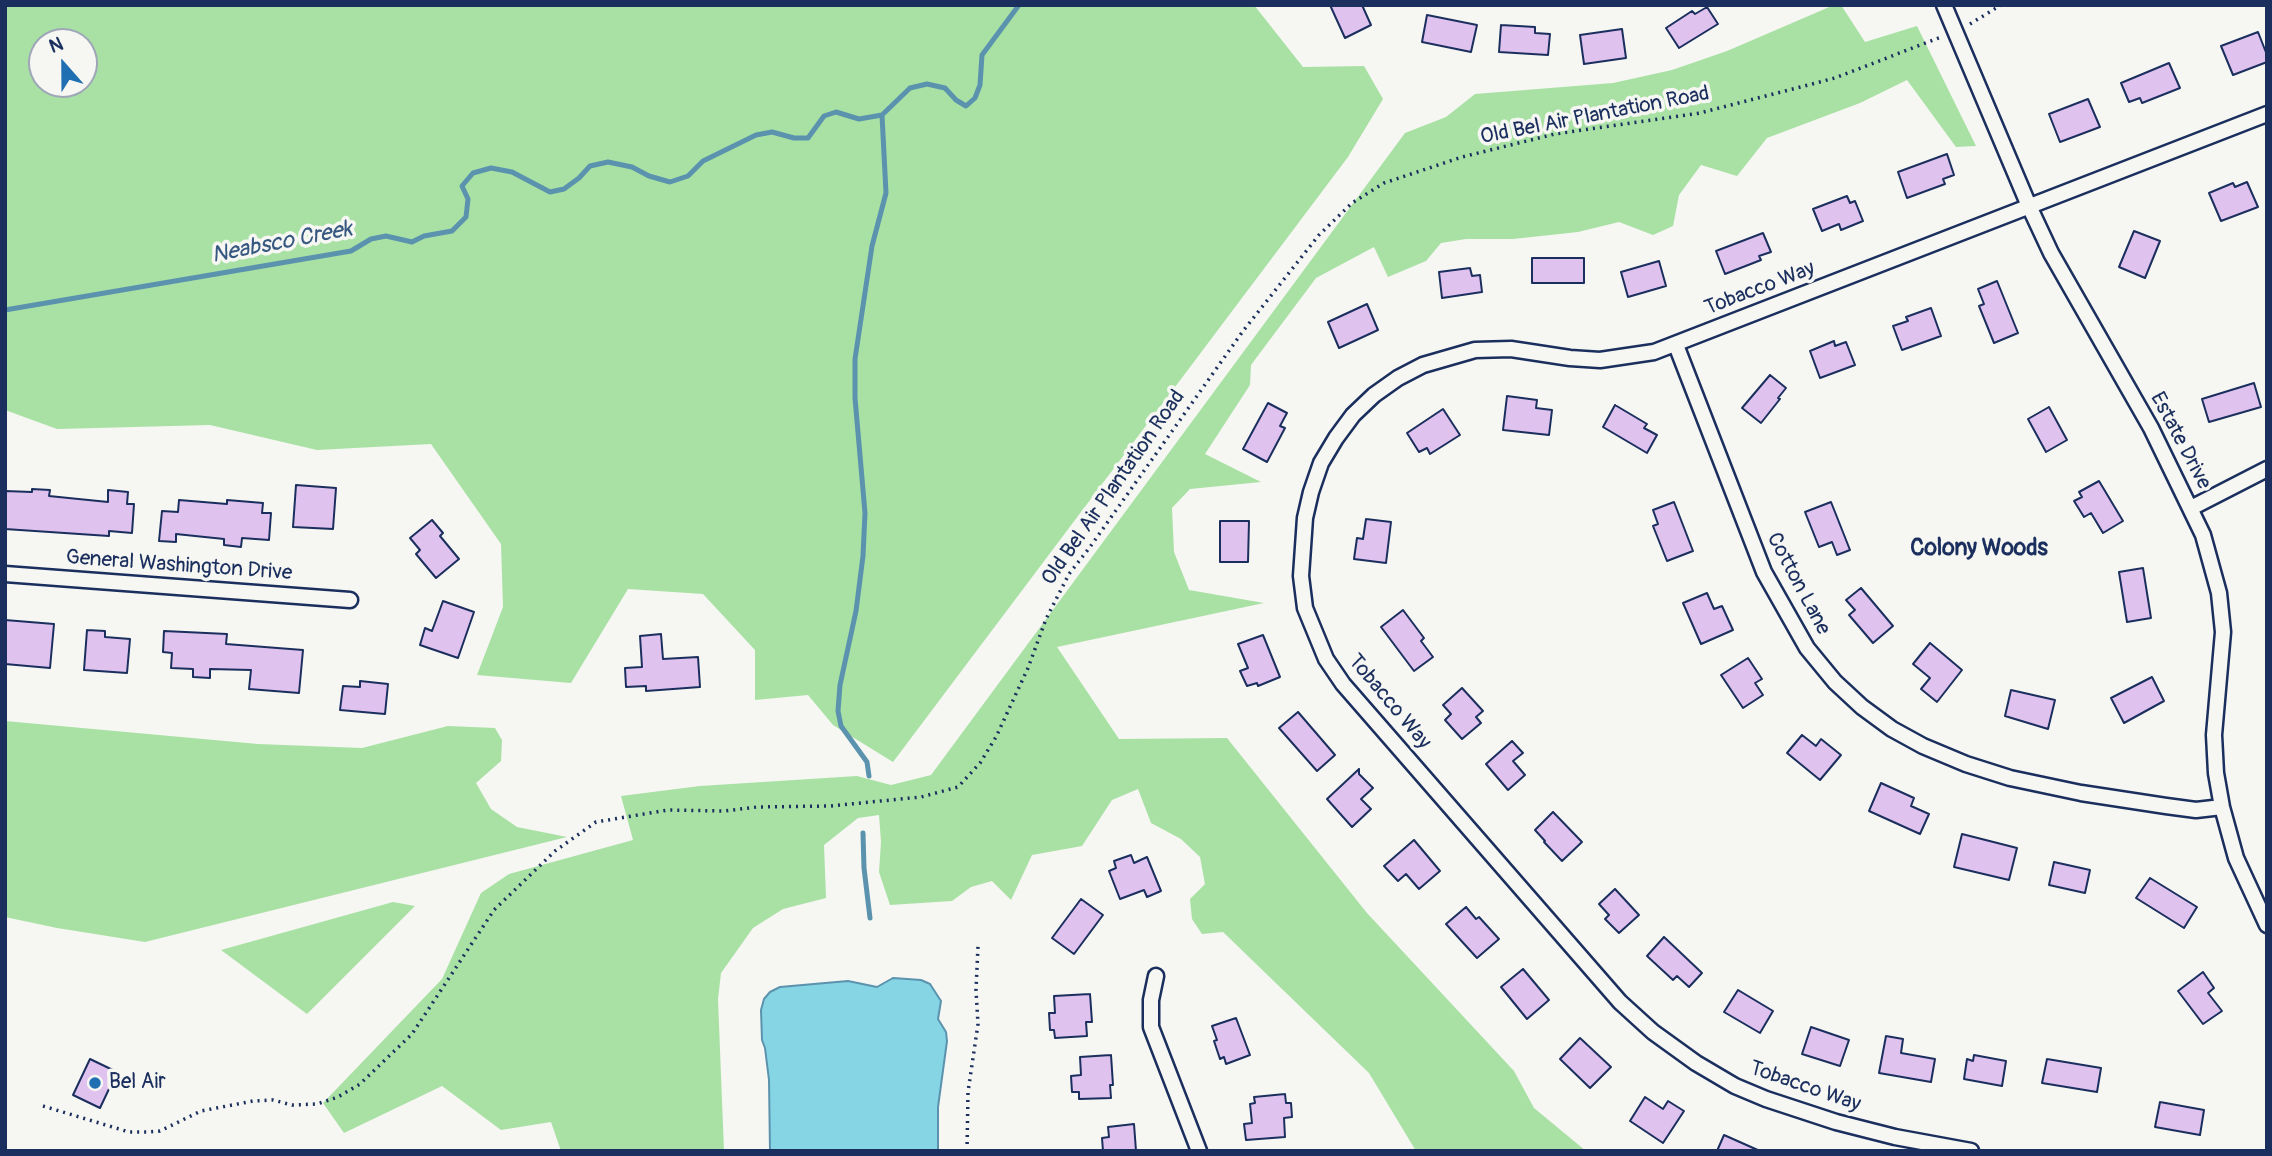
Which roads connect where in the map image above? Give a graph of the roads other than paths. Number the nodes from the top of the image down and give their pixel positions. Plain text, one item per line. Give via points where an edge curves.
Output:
1 (1944, 5) edge
2 (2267, 114) edge
3 (2029, 206) junction
4 (1676, 345) junction
5 (2267, 469) edge
6 (2191, 508) junction
7 (5, 575) edge
8 (350, 600) dead end
9 (2222, 807) junction
10 (2267, 925) edge
11 (1156, 976) dead end
12 (1199, 1151) edge
13 (1971, 1151) edge

1 - 3 street, Estate Drive
2 - 3 street, Tobacco Way
3 - 4 street, Tobacco Way
3 - 6 street, Estate Drive
4 - 9 street, Cotton Lane via 1764,572 1807,648 1862,707 1923,746 2010,778 2196,810
4 - 13 street, Tobacco Way via 1600,359 1511,349 1475,350 1423,365 1374,395 1336,438 1311,492 1301,576 1313,631 1343,684 1602,983 1653,1032 1696,1063 1766,1099 1895,1137
5 - 6 street
6 - 9 street, Estate Drive via 2219,593 2222,632 2214,736
7 - 8 street, General Washington Drive
9 - 10 street, Estate Drive via 2236,858
11 - 12 street via 1151,1027

